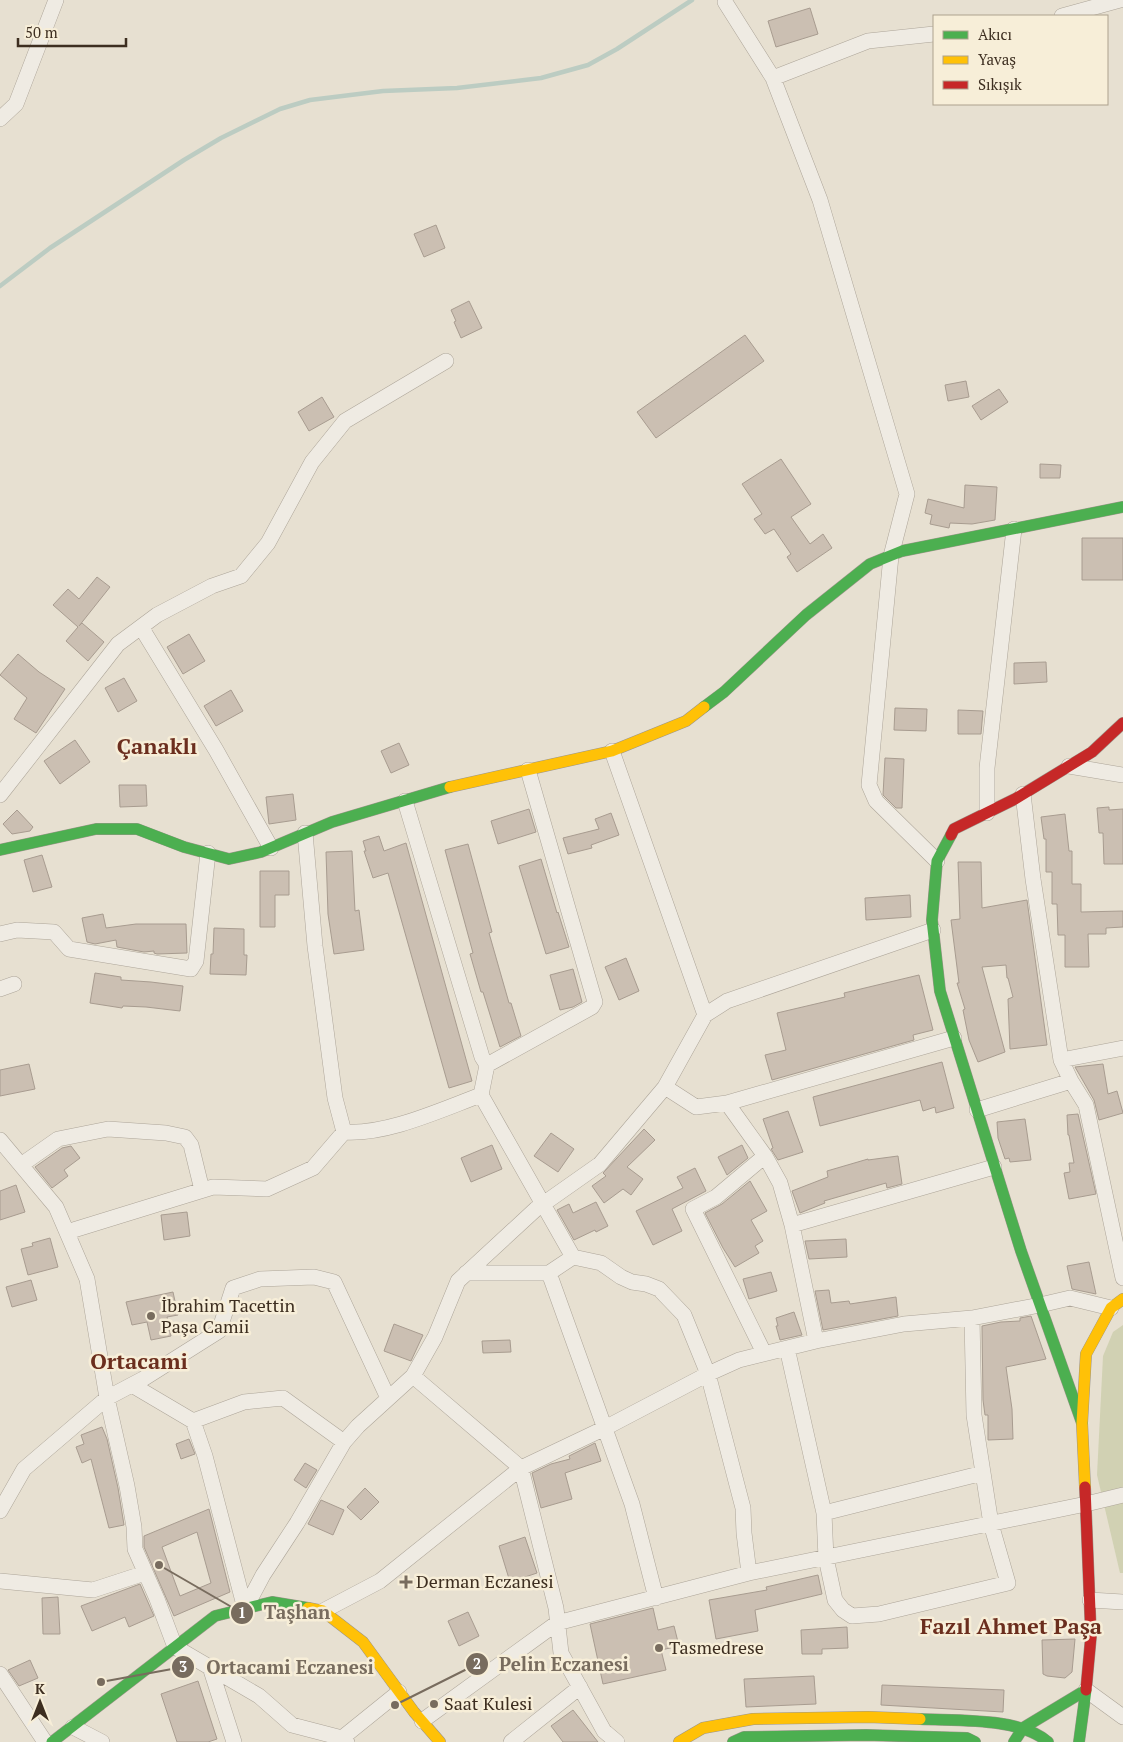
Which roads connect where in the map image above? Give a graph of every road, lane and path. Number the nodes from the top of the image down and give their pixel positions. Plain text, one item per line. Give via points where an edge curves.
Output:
1 (56, 0) edge
2 (1120, 0) edge
3 (725, 2) dead end
4 (1066, 15) edge
5 (933, 34) edge
6 (772, 78) junction
7 (0, 119) edge
8 (446, 361) dead end
9 (1123, 507) edge
10 (1014, 529) junction
11 (891, 556) junction
12 (142, 627) junction
13 (1123, 723) edge
14 (612, 752) junction
15 (1070, 766) junction
16 (528, 770) junction
17 (1123, 775) edge
18 (1023, 794) junction
19 (0, 795) edge
20 (405, 800) junction
21 (987, 813) junction
22 (305, 833) junction
23 (271, 848) junction
24 (0, 850) edge
25 (208, 854) junction
26 (937, 861) junction
27 (933, 930) junction
28 (0, 934) edge
29 (704, 1016) junction
30 (954, 1038) junction
31 (1123, 1048) edge
32 (1061, 1060) junction
33 (487, 1065) junction
34 (1071, 1081) junction
35 (665, 1087) junction
36 (480, 1095) junction
37 (727, 1103) junction
38 (977, 1110) junction
39 (344, 1132) junction
40 (0, 1140) edge
41 (765, 1156) junction
42 (21, 1165) junction
43 (994, 1167) junction
44 (202, 1190) junction
45 (544, 1203) junction
46 (792, 1225) junction
47 (66, 1232) junction
48 (573, 1257) junction
49 (466, 1273) junction
50 (550, 1273) junction
51 (1123, 1278) edge
52 (1117, 1304) edge
53 (1040, 1305) junction
54 (972, 1318) junction
55 (816, 1340) junction
56 (787, 1348) junction
57 (764, 1354) junction
58 (708, 1374) junction
59 (413, 1376) junction
60 (132, 1385) junction
61 (106, 1398) junction
62 (388, 1398) junction
63 (193, 1421) junction
64 (1082, 1423) junction
65 (605, 1428) junction
66 (344, 1442) junction
67 (521, 1468) junction
68 (983, 1473) junction
69 (1123, 1494) edge
70 (1086, 1504) junction
71 (0, 1511) edge
72 (824, 1513) junction
73 (991, 1524) junction
74 (826, 1558) junction
75 (145, 1573) junction
76 (749, 1573) junction
77 (0, 1581) edge
78 (656, 1598) junction
79 (1090, 1600) junction
80 (1123, 1602) edge
81 (245, 1609) junction
82 (323, 1611) junction
83 (557, 1623) junction
84 (175, 1647) junction
85 (210, 1668) junction
86 (0, 1674) edge
87 (580, 1687) junction
88 (1086, 1690) junction
89 (399, 1692) junction
90 (1123, 1717) edge
91 (422, 1721) junction
92 (73, 1727) junction
93 (1023, 1728) junction
94 (344, 1740) edge
95 (969, 1741) edge
96 (45, 1742) edge
97 (52, 1742) edge
98 (102, 1742) edge
99 (234, 1742) edge
100 (440, 1742) edge
101 (511, 1742) edge
102 (617, 1742) edge
103 (679, 1742) edge
104 (733, 1742) edge
105 (1014, 1742) edge
106 (1048, 1742) edge
107 (1079, 1742) edge

1 - 7 street via 16,104
2 - 4 street
3 - 6 street
5 - 6 street via 868,41
6 - 11 street via 820,200 907,494
8 - 12 street via 345,421 312,462 268,544 241,576 204,590 157,615
9 - 10 street
10 - 11 street via 902,551
10 - 21 street via 987,768
11 - 14 street via 870,564 806,615 724,692 686,721
11 - 26 street via 869,785 876,801
12 - 19 street via 118,644
12 - 23 street
13 - 15 street via 1092,752
14 - 16 street
14 - 29 street
15 - 17 street
15 - 18 street
16 - 20 street
16 - 33 street via 595,1002 592,1007
18 - 21 street
18 - 32 street
20 - 22 street
20 - 33 street
21 - 26 street via 954,828
22 - 23 street
22 - 39 street via 315,946 335,1098
23 - 25 street via 229,859
24 - 25 street via 96,828 138,829
25 - 28 street via 196,961 191,969 69,949 54,932 17,930
26 - 27 street
27 - 29 street via 727,1001
27 - 30 street via 940,991
29 - 35 street
30 - 37 street
30 - 38 street
31 - 32 street
32 - 34 street
33 - 36 street
34 - 38 street
34 - 51 street via 1086,1104
35 - 37 street via 696,1107
35 - 45 street via 600,1164
36 - 39 street via 405,1124 356,1133
36 - 45 street
37 - 41 street
38 - 43 street
39 - 44 street via 313,1168 267,1189 213,1187
40 - 42 street
41 - 46 street via 780,1183
41 - 57 street via 716,1197 693,1209
42 - 44 street via 58,1139 108,1129 166,1133 185,1137 191,1146
42 - 47 street via 56,1207
43 - 46 street
43 - 53 street
44 - 47 street
45 - 48 street
45 - 49 street
46 - 55 street
47 - 61 street via 87,1279
48 - 50 street
48 - 58 street via 601,1262 621,1277 659,1289 684,1315
49 - 50 street
49 - 59 street via 458,1281 435,1337
50 - 65 street
52 - 53 street via 1070,1298
52 - 64 street via 1086,1354
53 - 54 street
53 - 64 street
54 - 55 street via 904,1324
54 - 68 street via 974,1414
55 - 56 street
56 - 57 street
56 - 72 street
57 - 58 street via 738,1360
58 - 65 street
58 - 76 street via 742,1508
59 - 62 street
59 - 67 street
60 - 61 street
60 - 62 street via 219,1331 233,1288 260,1279 314,1277 334,1282
60 - 63 street
61 - 71 street via 24,1469
61 - 75 street via 127,1486 135,1550
62 - 66 street
63 - 66 street via 244,1402 284,1398
63 - 81 street
64 - 70 street
65 - 67 street
65 - 78 street via 632,1504
66 - 81 street
67 - 82 street via 380,1581
67 - 83 street
68 - 72 street
68 - 73 street
69 - 70 street
70 - 73 street
70 - 79 street
72 - 74 street
73 - 74 street
73 - 74 street via 1008,1582 879,1614 852,1616 843,1610 835,1600
74 - 76 street
75 - 77 street via 93,1590
75 - 84 street
76 - 78 street
78 - 83 street
79 - 80 street
79 - 88 street via 1091,1636
81 - 82 street via 272,1602
81 - 84 street via 215,1616
82 - 89 street via 362,1642
83 - 87 street via 561,1653
83 - 91 street
84 - 85 street
84 - 92 street
85 - 94 street via 259,1696 292,1725
85 - 99 street
86 - 96 street
87 - 101 street
87 - 102 street via 604,1731
88 - 90 street
88 - 93 street
88 - 107 street
89 - 91 street
89 - 94 street
91 - 100 street
92 - 97 street
92 - 98 street
93 - 103 street via 996,1723 868,1717 753,1719 703,1728
93 - 105 street
93 - 106 street
95 - 104 street via 866,1735 744,1737

